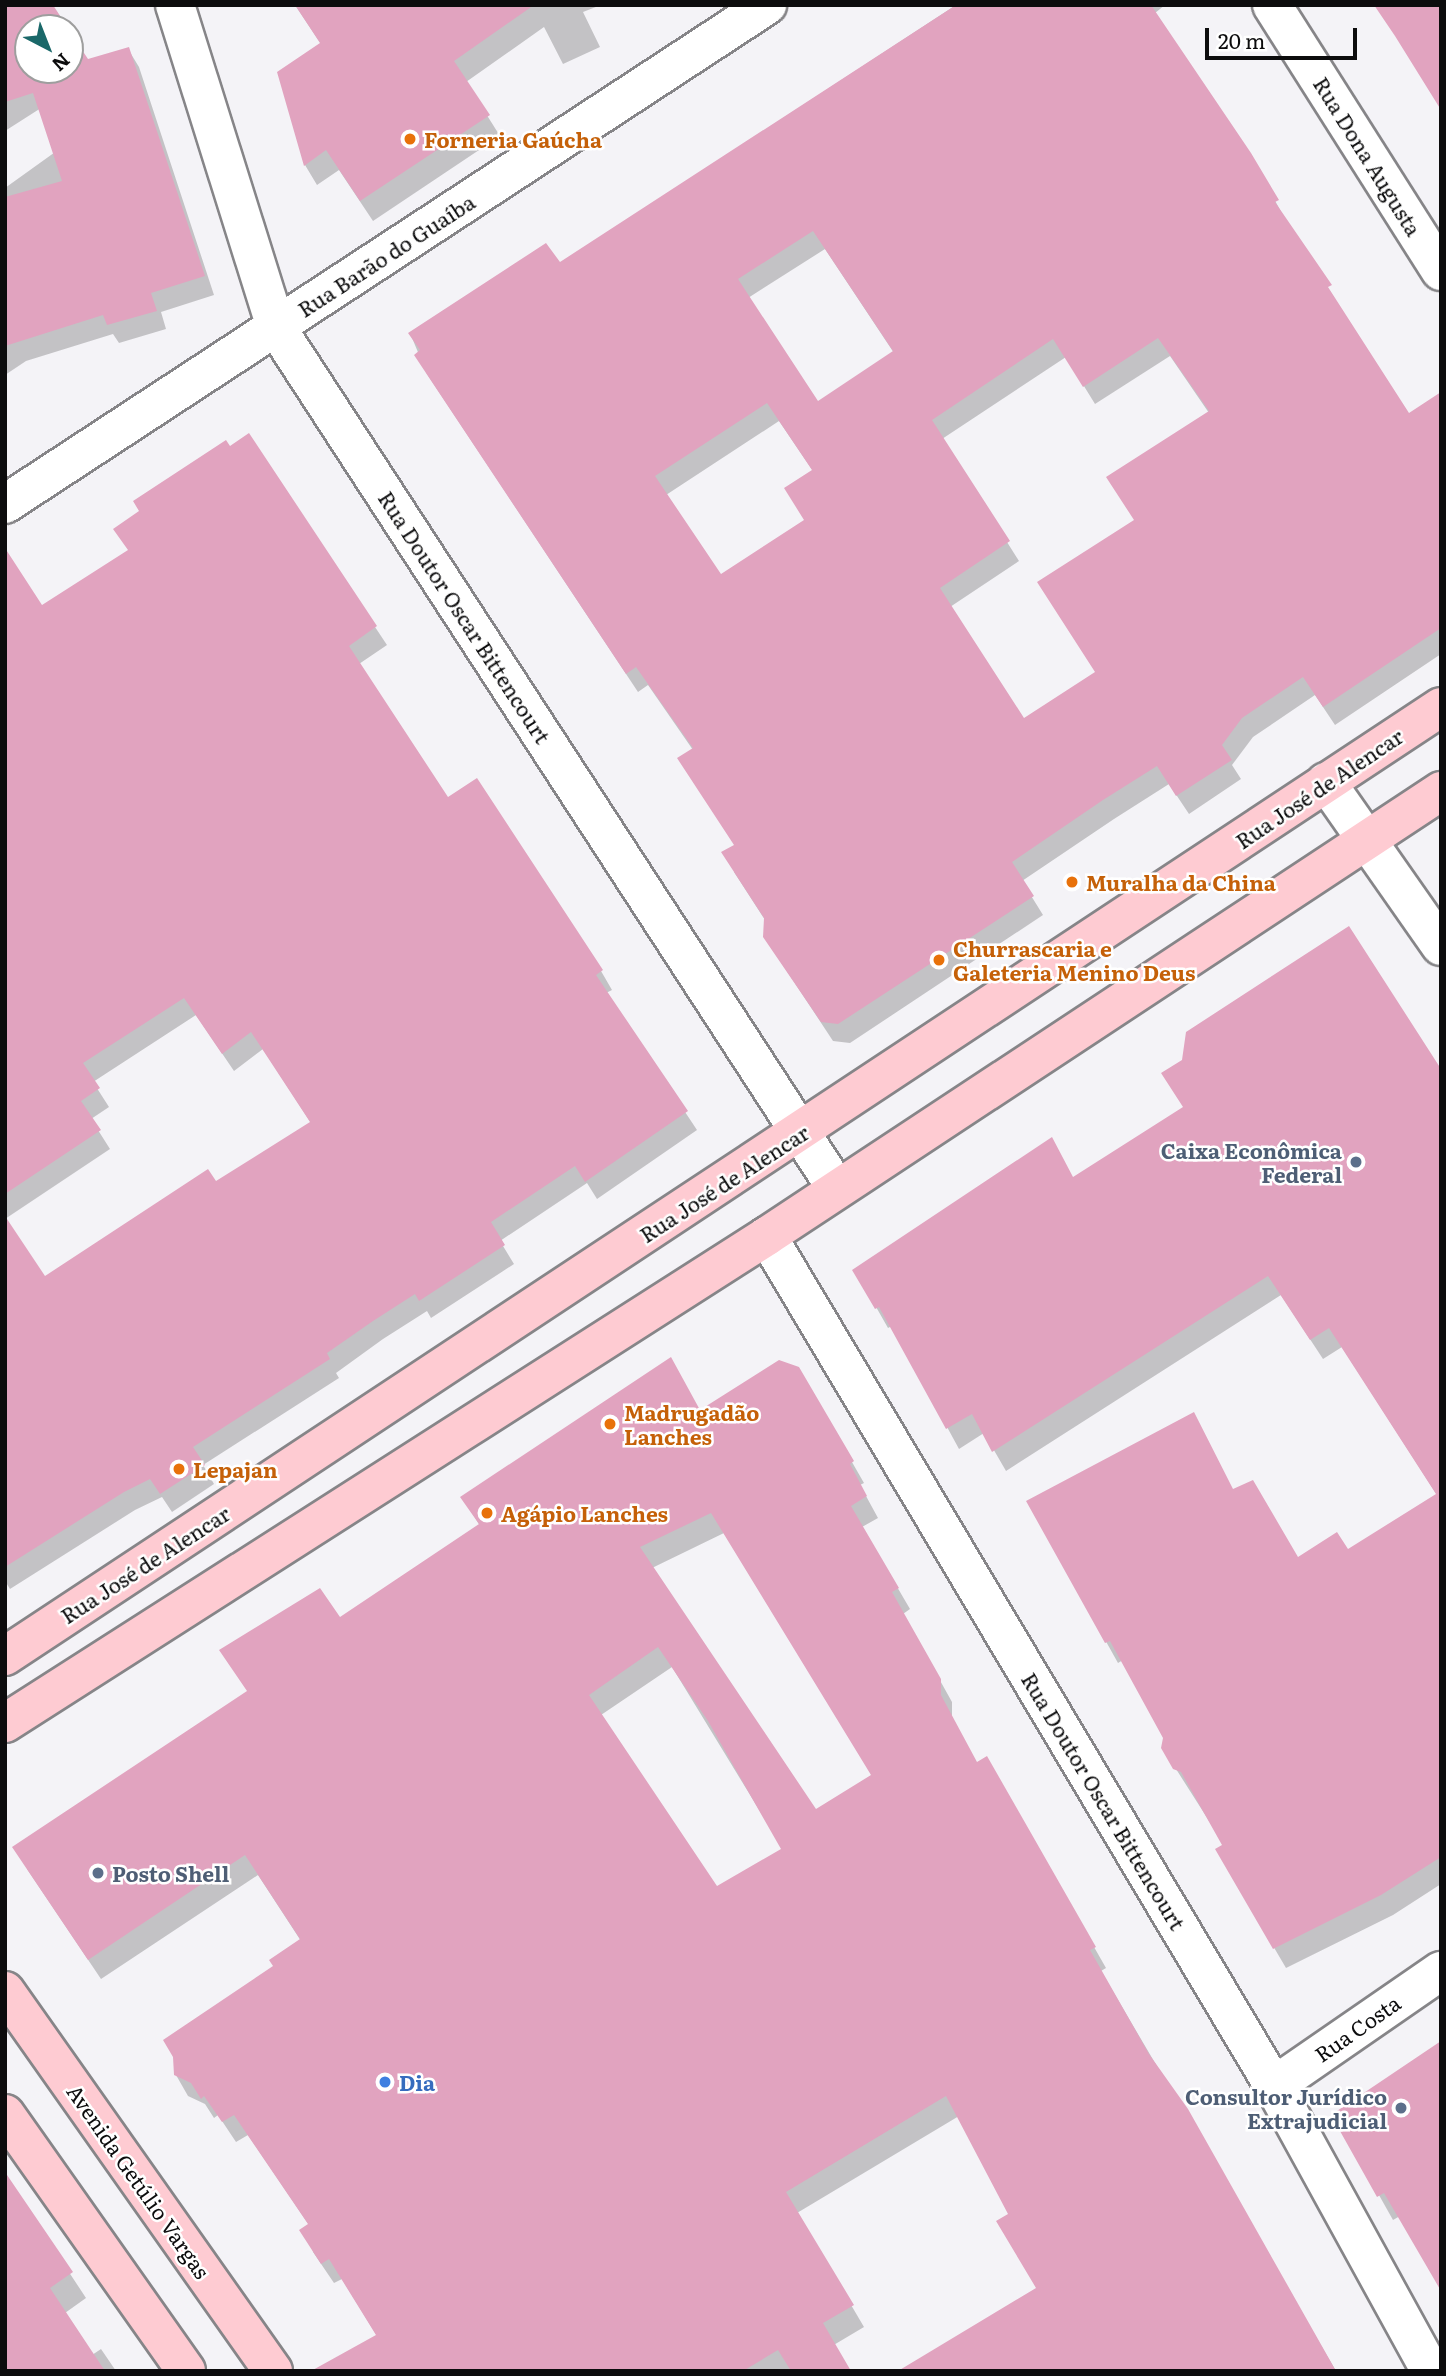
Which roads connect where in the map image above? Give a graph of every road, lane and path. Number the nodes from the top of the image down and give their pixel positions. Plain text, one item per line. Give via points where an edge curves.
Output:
1 (175, 5) edge
2 (768, 5) edge
3 (1272, 5) edge
4 (1441, 271) edge
5 (276, 327) junction
6 (5, 504) edge
7 (1441, 707) edge
8 (1326, 782) junction
9 (1441, 791) edge
10 (1364, 841) junction
11 (1441, 946) edge
12 (801, 1133) junction
13 (837, 1189) junction
14 (767, 1236) junction
15 (5, 1656) edge
16 (5, 1723) edge
17 (1441, 1971) edge
18 (5, 1991) edge
19 (1274, 2086) junction
20 (5, 2114) edge
21 (186, 2371) edge
22 (273, 2371) edge
23 (1431, 2371) edge

1 - 5 street, Rua Doutor Oscar Bittencourt
2 - 5 street, Rua Barão do Guaíba
3 - 4 street, Rua Dona Augusta
5 - 6 street, Rua Barão do Guaíba
5 - 12 street, Rua Doutor Oscar Bittencourt
7 - 8 main road, Rua José de Alencar
8 - 10 street
8 - 12 main road, Rua José de Alencar
9 - 10 main road
10 - 11 street
10 - 13 main road
12 - 13 street, Rua Doutor Oscar Bittencourt
12 - 15 main road, Rua José de Alencar
13 - 14 main road
14 - 16 main road
14 - 19 street, Rua Doutor Oscar Bittencourt
17 - 19 street, Rua Costa
18 - 22 main road, Avenida Getúlio Vargas
19 - 23 street, Rua Doutor Oscar Bittencourt
20 - 21 main road

